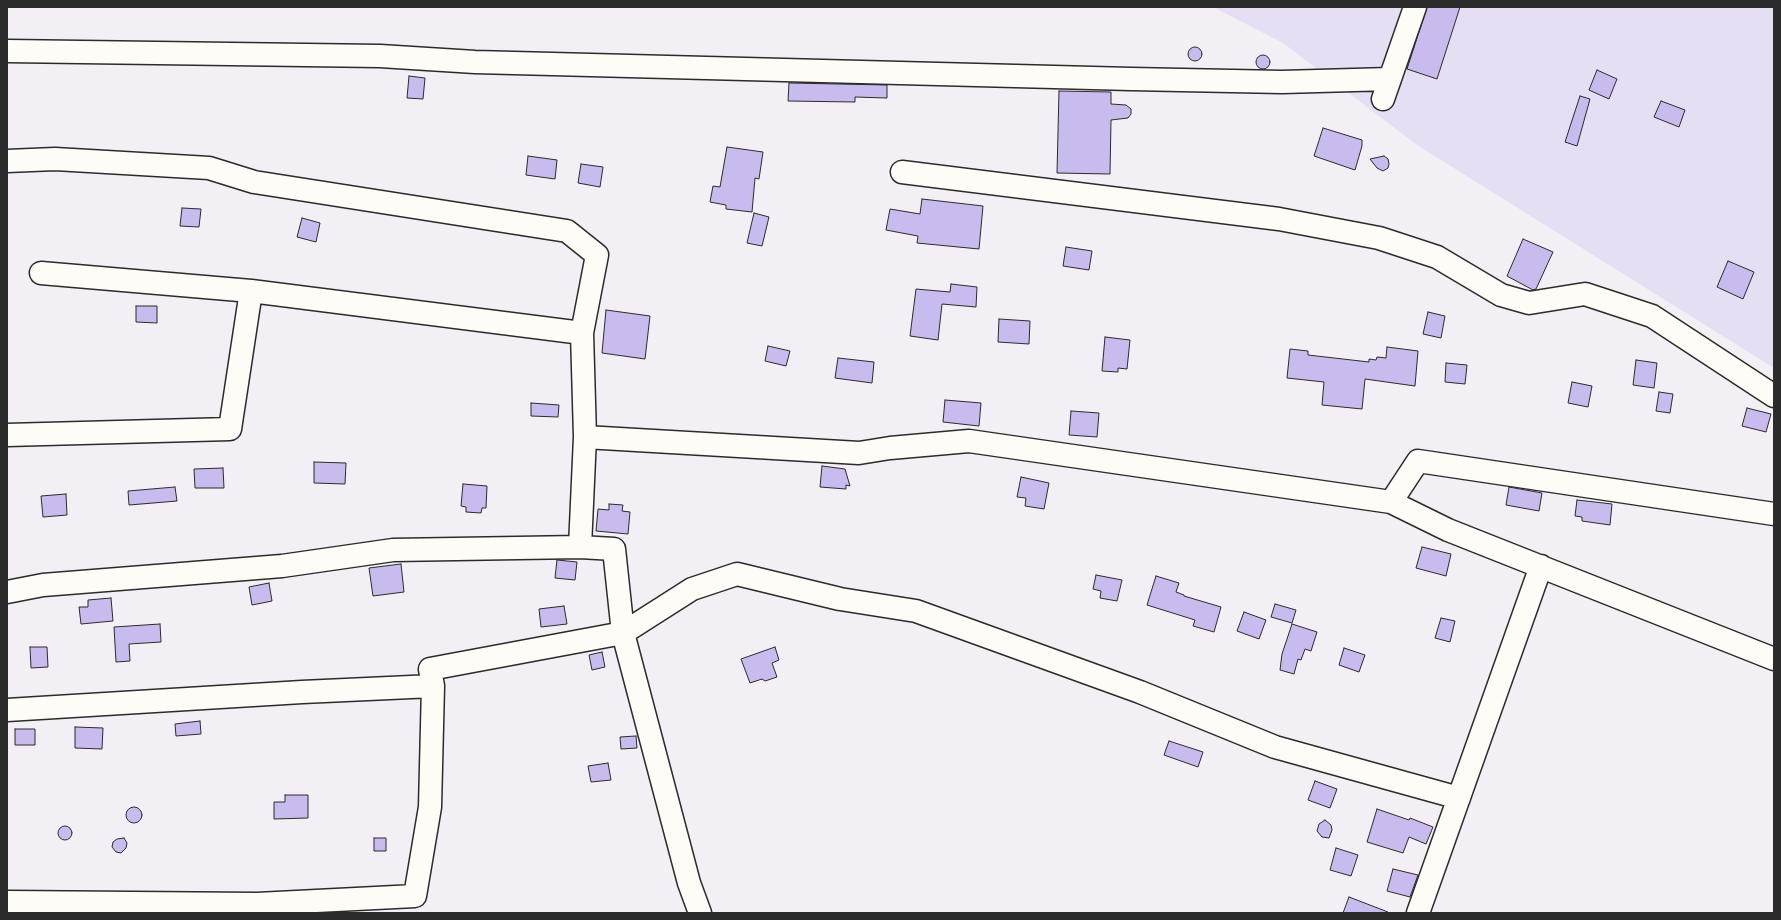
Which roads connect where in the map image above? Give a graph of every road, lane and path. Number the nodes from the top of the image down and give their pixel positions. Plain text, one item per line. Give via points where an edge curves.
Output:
1 (1415, 7) edge
2 (7, 51) edge
3 (7, 161) edge
4 (902, 172) dead end
5 (41, 273) dead end
6 (251, 291) junction
7 (582, 333) junction
8 (1774, 396) edge
9 (7, 435) edge
10 (584, 437) junction
11 (1391, 502) junction
12 (1774, 514) edge
13 (580, 547) junction
14 (1541, 566) junction
15 (7, 592) edge
16 (623, 633) junction
17 (1774, 659) edge
18 (433, 686) junction
19 (7, 710) edge
20 (1459, 798) junction
21 (7, 902) edge
22 (700, 913) edge
23 (1418, 913) edge

1 - 2 street via 1386,89 1282,82 475,62 380,56
3 - 7 street via 55,159 209,168 254,182 567,231 597,254
4 - 8 street via 1279,219 1379,238 1437,257 1500,295 1529,303 1585,294 1652,316
5 - 6 street
6 - 7 street
6 - 9 street via 230,429
7 - 10 street
10 - 11 street via 860,453 970,441
10 - 13 street
11 - 12 street via 1418,461
11 - 14 street via 1448,530
13 - 15 street via 393,550 282,566 43,585
13 - 16 street via 614,549
14 - 17 street
14 - 20 street
16 - 18 street via 430,669
16 - 20 street via 692,589 737,574 840,599 916,611 1140,692 1275,747
16 - 22 street via 689,883
18 - 19 street
18 - 21 street via 430,807 416,896 257,904
20 - 23 street

